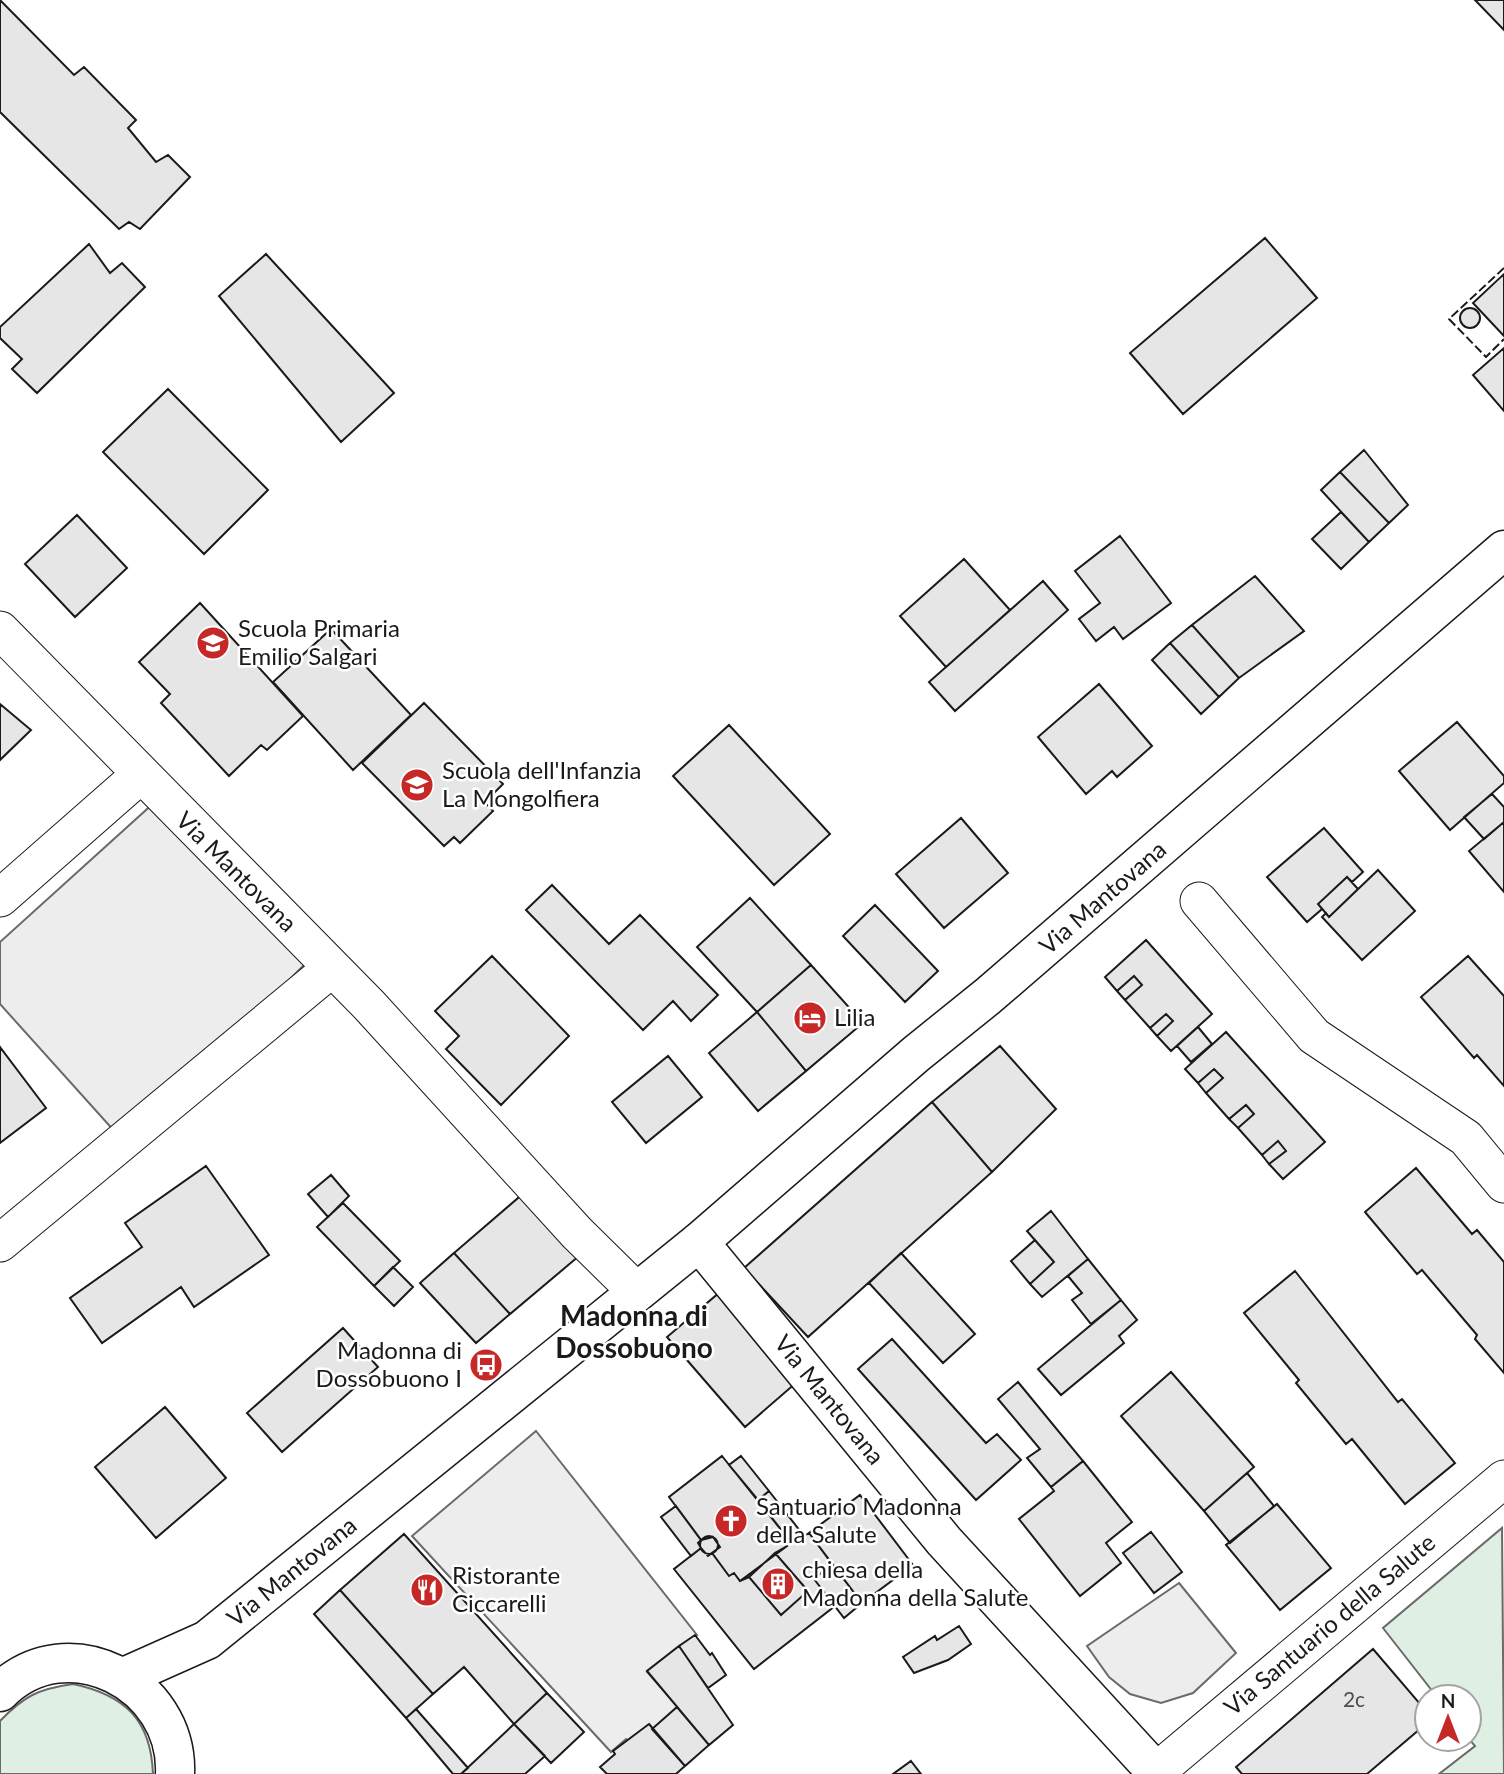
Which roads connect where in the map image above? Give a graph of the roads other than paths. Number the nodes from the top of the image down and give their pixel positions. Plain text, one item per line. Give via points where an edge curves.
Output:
1 (1504, 550) edge
2 (0, 630) edge
3 (139, 775) junction
4 (0, 898) edge
5 (1199, 901) dead end
6 (332, 968) junction
7 (1504, 1184) edge
8 (699, 1242) junction
9 (0, 1243) edge
10 (636, 1292) junction
11 (1504, 1479) edge
12 (207, 1640) junction
13 (124, 1677) junction
14 (0, 1692) edge
15 (160, 1712) junction
16 (1157, 1773) edge
17 (175, 1774) edge

1 - 8 main road, Via Mantovana
2 - 3 street, Via Mantovana
3 - 4 street
3 - 6 street, Via Mantovana
5 - 7 street via 1314,1036 1466,1138
6 - 9 street
6 - 10 street, Via Mantovana
8 - 10 main road, Via Mantovana
8 - 16 main road, Via Mantovana via 944,1541
10 - 12 main road, Via Mantovana
11 - 16 street, Via Santuario della Salute
12 - 13 main road, Via Mantovana
12 - 15 main road, Via Mantovana
13 - 14 main road via 75,1664 50,1666 26,1673
13 - 15 main road
15 - 17 main road via 171,1735

